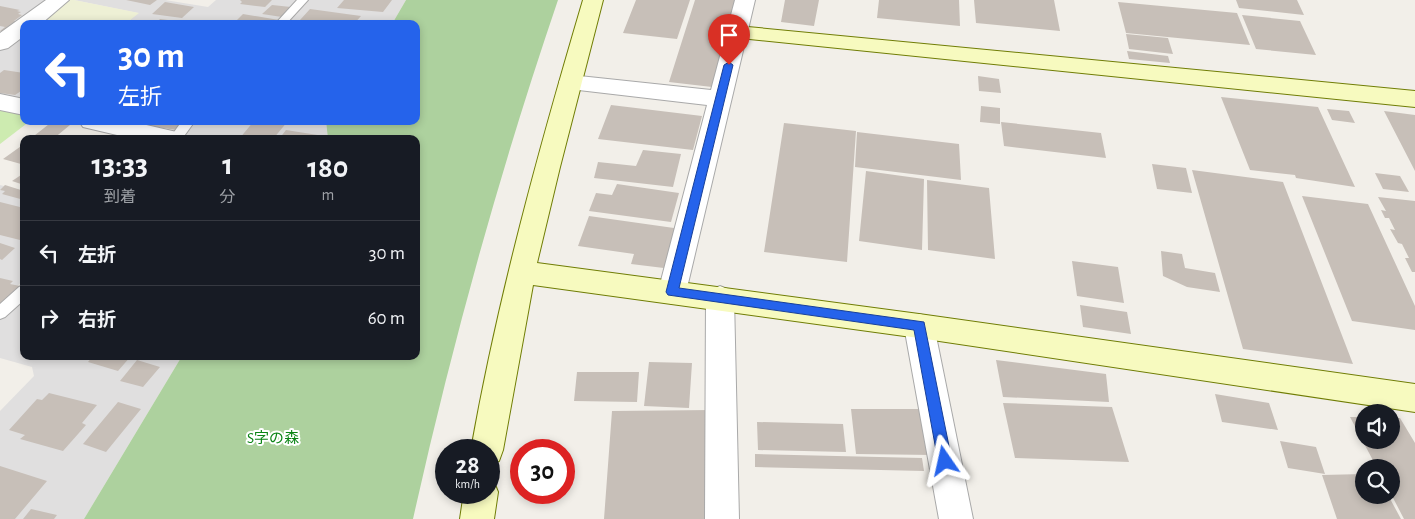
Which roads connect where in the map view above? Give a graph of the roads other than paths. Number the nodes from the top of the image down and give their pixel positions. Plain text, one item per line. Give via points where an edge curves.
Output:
1 (59, 0) edge
2 (303, 0) edge
3 (593, 0) edge
4 (745, 0) edge
5 (32, 20) edge
6 (284, 20) edge
7 (20, 29) edge
8 (737, 32) junction
9 (0, 43) edge
10 (570, 82) junction
11 (720, 98) junction
12 (1415, 99) edge
13 (0, 102) edge
14 (20, 106) edge
15 (109, 125) edge
16 (185, 125) edge
17 (155, 135) edge
18 (177, 135) edge
19 (521, 272) junction
20 (672, 292) junction
21 (20, 295) edge
22 (720, 298) junction
23 (0, 313) edge
24 (919, 326) junction
25 (1415, 398) edge
26 (489, 439) edge
27 (479, 504) edge
28 (477, 519) edge
29 (722, 519) edge
30 (956, 519) edge

1 - 5 street
2 - 6 lane
3 - 10 street
4 - 8 street
7 - 9 street
8 - 11 street
8 - 12 street
10 - 11 street
10 - 19 street
11 - 20 street
13 - 14 street
15 - 17 street
16 - 18 lane
19 - 20 street
19 - 26 street
20 - 22 street
21 - 23 lane
22 - 24 street
22 - 29 street
24 - 25 street
24 - 30 street
27 - 28 street

